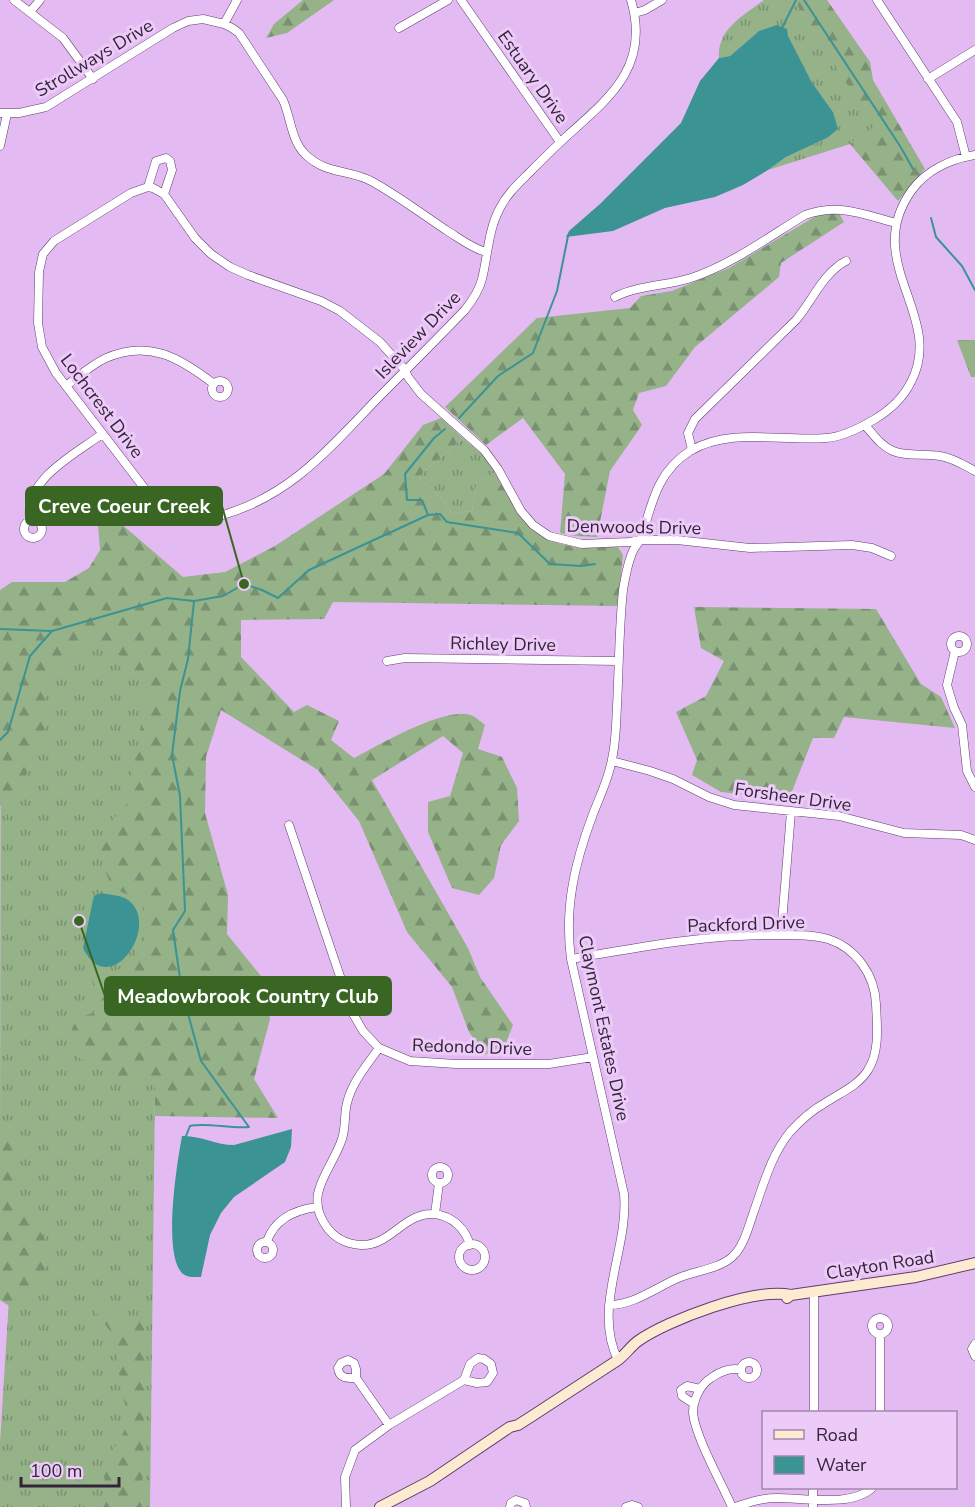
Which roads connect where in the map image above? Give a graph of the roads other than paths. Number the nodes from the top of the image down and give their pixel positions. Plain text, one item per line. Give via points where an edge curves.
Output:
1 (14, 0) edge
2 (40, 0) edge
3 (237, 0) edge
4 (447, 0) edge
5 (461, 0) edge
6 (631, 0) edge
7 (662, 0) edge
8 (877, 0) edge
9 (30, 12) junction
10 (635, 13) junction
11 (224, 24) junction
12 (399, 28) dead end
13 (975, 50) edge
14 (93, 79) junction
15 (928, 79) junction
16 (3, 113) edge
17 (560, 142) junction
18 (0, 146) edge
19 (971, 156) edge
20 (147, 187) junction
21 (164, 194) junction
22 (896, 223) junction
23 (486, 252) junction
24 (846, 261) dead end
25 (615, 297) dead end
26 (405, 370) junction
27 (214, 384) dead end
28 (67, 386) junction
29 (865, 425) junction
30 (102, 434) junction
31 (692, 450) junction
32 (975, 471) edge
33 (182, 519) joint
34 (30, 520) dead end
35 (641, 540) junction
36 (891, 556) dead end
37 (956, 651) dead end
38 (387, 661) dead end
39 (619, 661) junction
40 (612, 761) junction
41 (975, 787) edge
42 (790, 812) junction
43 (289, 825) dead end
44 (975, 840) edge
45 (781, 935) junction
46 (571, 958) junction
47 (379, 1048) junction
48 (593, 1057) junction
49 (439, 1183) dead end
50 (317, 1207) junction
51 (435, 1214) junction
52 (267, 1241) dead end
53 (470, 1245) dead end
54 (975, 1263) edge
55 (814, 1292) junction
56 (609, 1305) junction
57 (880, 1335) dead end
58 (975, 1344) edge
59 (975, 1356) edge
60 (618, 1360) junction
61 (741, 1370) dead end
62 (356, 1378) dead end
63 (464, 1380) dead end
64 (700, 1389) junction
65 (694, 1404) junction
66 (814, 1411) edge
67 (880, 1411) edge
68 (389, 1425) junction
69 (518, 1425) junction
70 (871, 1489) edge
71 (813, 1503) edge
72 (346, 1507) edge
73 (380, 1507) edge
74 (397, 1507) edge
75 (510, 1507) edge
76 (526, 1507) edge
77 (626, 1507) edge
78 (638, 1507) edge
79 (734, 1507) edge

1 - 9 street
2 - 9 street
3 - 11 street
4 - 12 street
5 - 17 street, Estuary Drive
6 - 10 street, Isleview Drive
7 - 10 street
8 - 15 street
9 - 14 street via 63,38
10 - 17 street, Isleview Drive via 635,39 627,74 607,100
11 - 14 street, Strollways Drive via 203,19 188,21
11 - 23 street via 239,33 278,91 288,111 292,133 307,156 333,171 372,181 464,242
13 - 15 street
14 - 16 street, Strollways Drive via 46,107
15 - 19 street via 957,122
16 - 18 street
17 - 23 street, Isleview Drive via 500,208
19 - 22 street, Claymont Estates Drive via 924,177 906,198
20 - 21 street
20 - 21 street via 156,161 166,158 172,170
20 - 28 street, Lochcrest Drive via 54,241 43,254 39,272 39,335 48,359
21 - 26 street, Denwoods Drive via 211,254 248,275 304,293 340,311 380,342
22 - 25 street via 839,209 817,211 702,274 631,289
22 - 29 street, Claymont Estates Drive via 895,258 919,332 920,355 912,381 898,401
23 - 26 street, Isleview Drive via 482,279 472,300
24 - 31 street via 834,267 796,320 695,419 688,433
26 - 33 street, Isleview Drive via 314,463 279,491 227,514
26 - 35 street, Denwoods Drive via 421,394 484,450 521,511 541,531 558,540 582,544
27 - 28 street via 172,356 146,350 105,358
28 - 30 street, Lochcrest Drive
29 - 31 street, Claymont Estates Drive via 828,438 728,438
29 - 32 street via 893,451 941,456
30 - 33 street, Lochcrest Drive via 155,502
30 - 34 street via 40,482 31,498
31 - 35 street, Claymont Estates Drive via 663,476 650,503
35 - 36 street, Denwoods Drive via 750,548 852,545
35 - 39 street, Claymont Estates Drive via 634,549 623,589
37 - 41 street via 946,685 962,725 967,771
38 - 39 street, Richley Drive
39 - 40 street, Claymont Estates Drive
40 - 42 street, Forsheer Drive via 665,776 734,805
40 - 46 street, Claymont Estates Drive via 573,878 568,922
42 - 44 street, Forsheer Drive via 839,816 904,833 961,835
42 - 45 street
43 - 47 street, Redondo Drive via 352,1012
45 - 46 street, Packford Drive via 707,937
45 - 56 street, Packford Drive via 828,939 850,951 866,969 876,997 876,1051 872,1064 857,1083 810,1113 779,1148 740,1248 729,1260 678,1278 622,1305
46 - 48 street, Claymont Estates Drive
47 - 48 street, Redondo Drive via 420,1063 549,1064
47 - 50 street via 351,1090 343,1137 321,1183
48 - 56 street, Claymont Estates Drive via 625,1206
49 - 51 street
50 - 51 street via 332,1235 363,1245 386,1238 417,1216
50 - 52 street via 285,1217 275,1225
51 - 53 street via 457,1223
54 - 55 main road, Clayton Road via 916,1277
55 - 60 main road, Clayton Road via 703,1318
55 - 66 street
56 - 60 street, Claymont Estates Drive via 610,1342
57 - 67 street
58 - 59 street
60 - 69 main road, Clayton Road
61 - 64 street via 719,1373
62 - 68 street
63 - 68 street
64 - 65 street
64 - 65 street via 687,1386 681,1390 682,1396
65 - 79 street via 694,1420
68 - 72 street via 355,1449 345,1477
69 - 73 main road, Clayton Road
69 - 74 main road, Clayton Road via 514,1433
70 - 71 street via 859,1499
71 - 79 street via 758,1499
75 - 76 street via 520,1500
77 - 78 street

